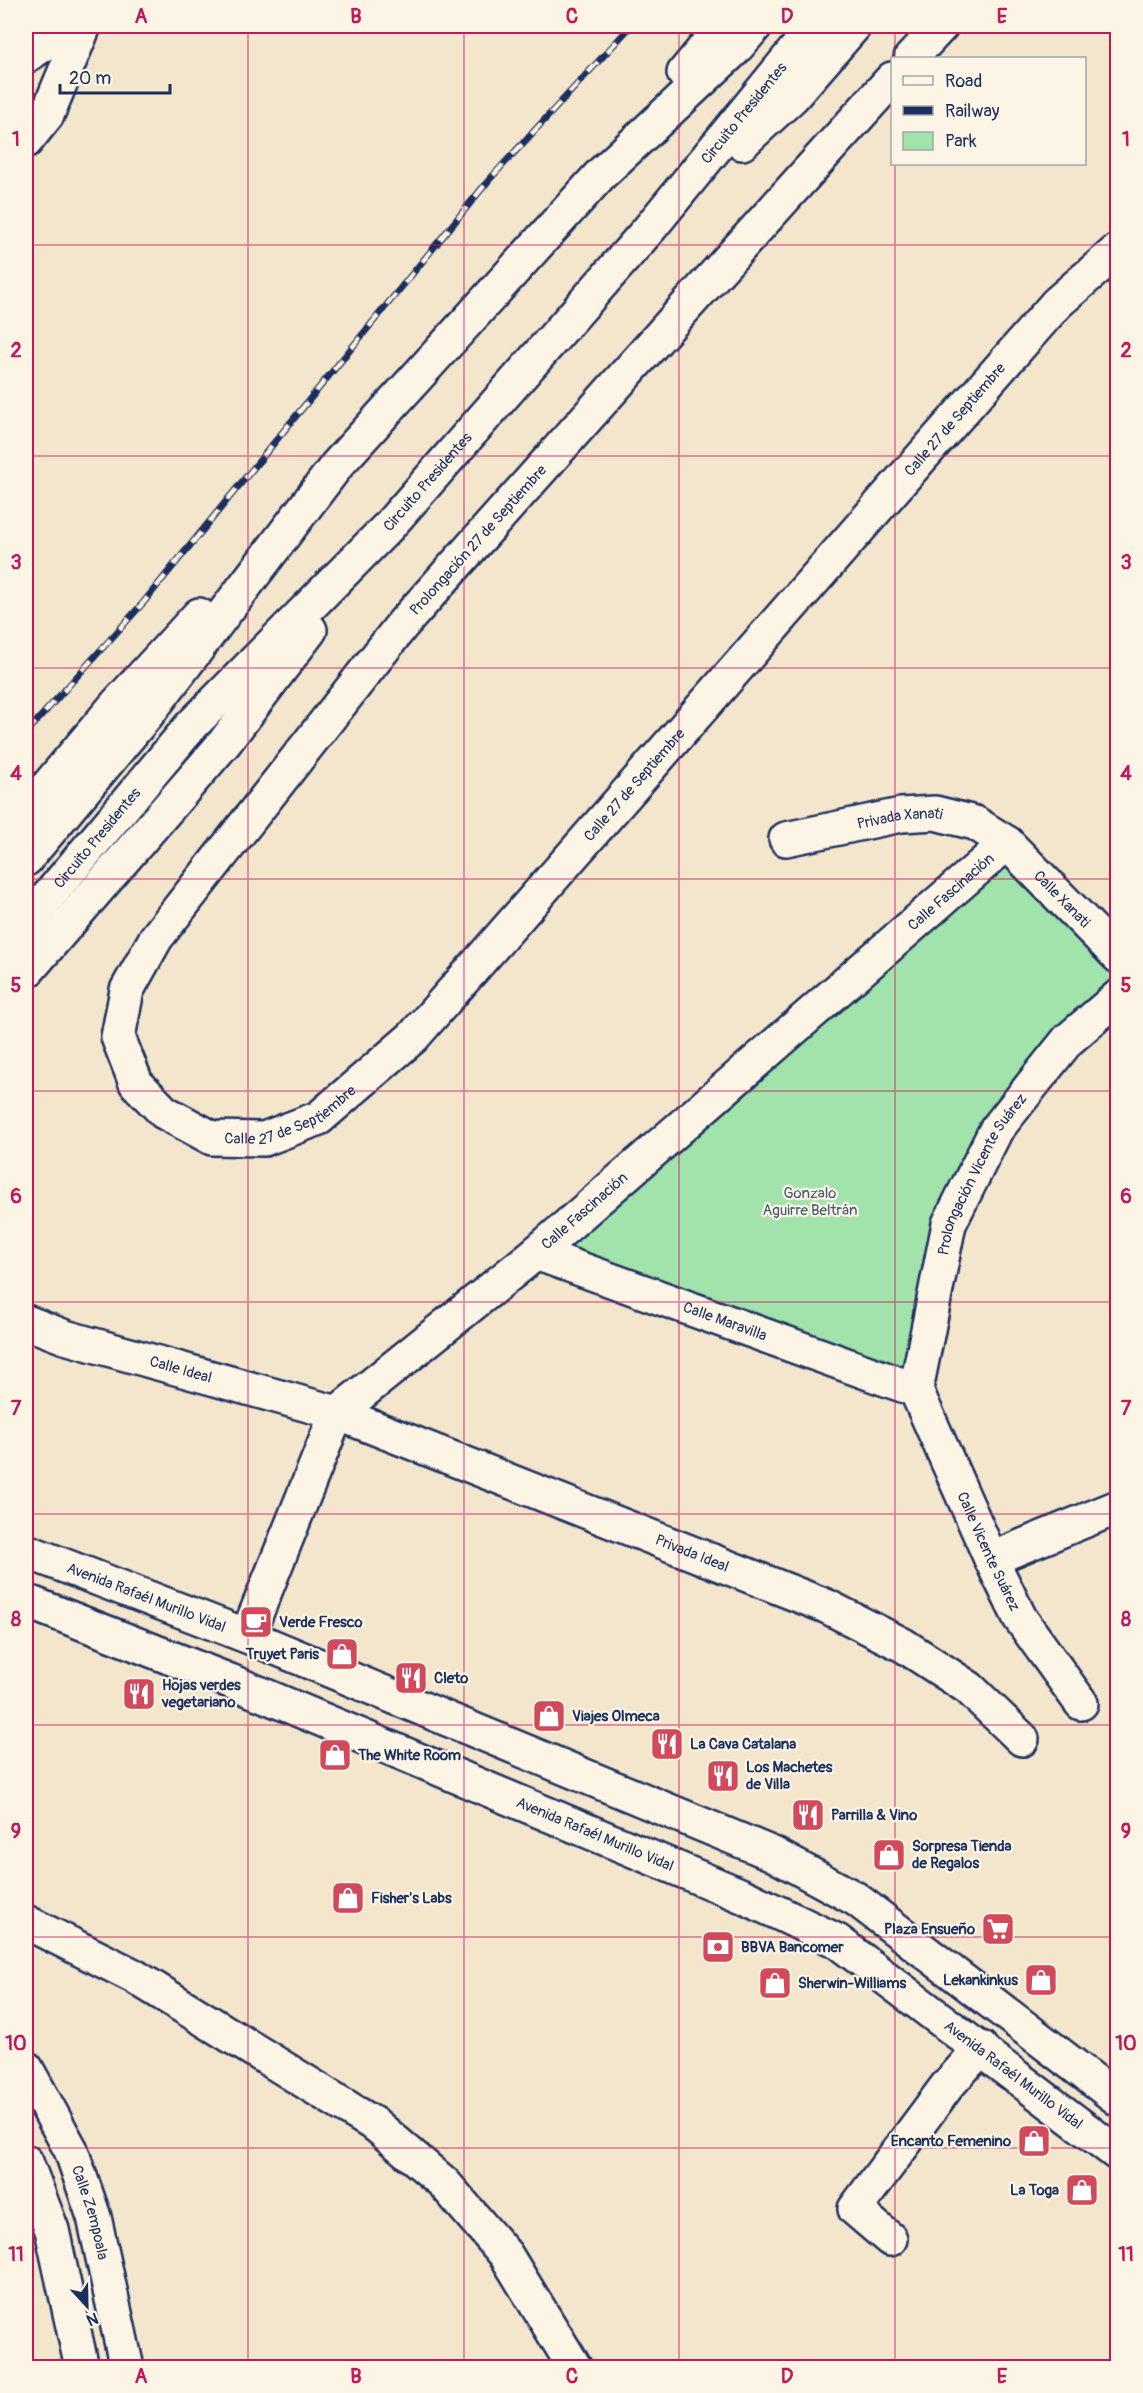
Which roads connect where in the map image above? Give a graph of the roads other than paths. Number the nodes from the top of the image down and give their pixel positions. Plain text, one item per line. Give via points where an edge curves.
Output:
1 (72, 26) edge
2 (84, 26) edge
3 (723, 26) edge
4 (755, 26) edge
5 (815, 26) edge
6 (855, 26) edge
7 (941, 26) edge
8 (26, 55) edge
9 (912, 57) edge
10 (891, 80) edge
11 (26, 141) edge
12 (601, 174) junction
13 (650, 228) junction
14 (1114, 257) edge
15 (337, 465) junction
16 (387, 527) junction
17 (26, 812) edge
18 (786, 840) dead end
19 (1007, 843) junction
20 (26, 859) edge
21 (26, 923) edge
22 (1118, 956) edge
23 (26, 972) edge
24 (1118, 997) edge
25 (118, 1036) joint
26 (536, 1253) junction
27 (26, 1322) edge
28 (916, 1390) junction
29 (337, 1413) junction
30 (1118, 1507) edge
31 (26, 1551) edge
32 (991, 1559) junction
33 (26, 1601) edge
34 (247, 1636) junction
35 (1081, 1703) dead end
36 (1022, 1739) dead end
37 (26, 1922) edge
38 (981, 2048) junction
39 (26, 2068) edge
40 (1118, 2099) edge
41 (1118, 2154) edge
42 (26, 2162) edge
43 (94, 2217) junction
44 (39, 2233) edge
45 (890, 2239) dead end
46 (82, 2367) edge
47 (127, 2367) edge
48 (575, 2367) edge

1 - 8 street
2 - 11 street via 47,115
3 - 12 street
4 - 12 street
5 - 13 street, Circuito Presidentes
6 - 13 street via 793,96
7 - 9 street
10 - 25 street, Prolongación 27 de Septiembre via 402,625 156,938 128,990
12 - 15 street
13 - 16 street, Circuito Presidentes
14 - 25 street, Calle 27 de Septiembre via 1058,303 413,1037 319,1118 264,1139 212,1138 164,1112 136,1083
15 - 17 street via 117,704
15 - 20 street via 149,712
16 - 21 street, Circuito Presidentes via 192,726
16 - 23 street via 225,742
18 - 19 street, Privada Xanati via 901,815 935,813 975,823
19 - 22 street, Calle Xanati
19 - 26 street, Calle Fascinación
24 - 28 street, Prolongación Vicente Suárez via 1068,1040 996,1130 949,1224
26 - 28 street, Calle Maravilla
26 - 29 street, Calle Fascinación
27 - 29 street, Calle Ideal via 64,1337
28 - 32 street, Calle Vicente Suárez
29 - 34 street, Calle Fascinación
29 - 36 street, Privada Ideal via 826,1606 903,1645 969,1688
30 - 32 street
31 - 34 street, Avenida Rafaél Murillo Vidal
32 - 35 street, Calle Vicente Suárez via 1020,1618
33 - 38 street, Avenida Rafaél Murillo Vidal via 230,1681 745,1896 837,1941
34 - 40 street, Avenida Rafaél Murillo Vidal via 773,1854 856,1899
37 - 48 street via 134,1976 377,2127 444,2183 506,2255
38 - 41 street, Avenida Rafaél Murillo Vidal
38 - 45 street via 947,2086 855,2209
39 - 43 street, Calle Zempoala via 71,2150
42 - 44 street
43 - 44 street
43 - 47 street, Calle Zempoala
44 - 46 street

